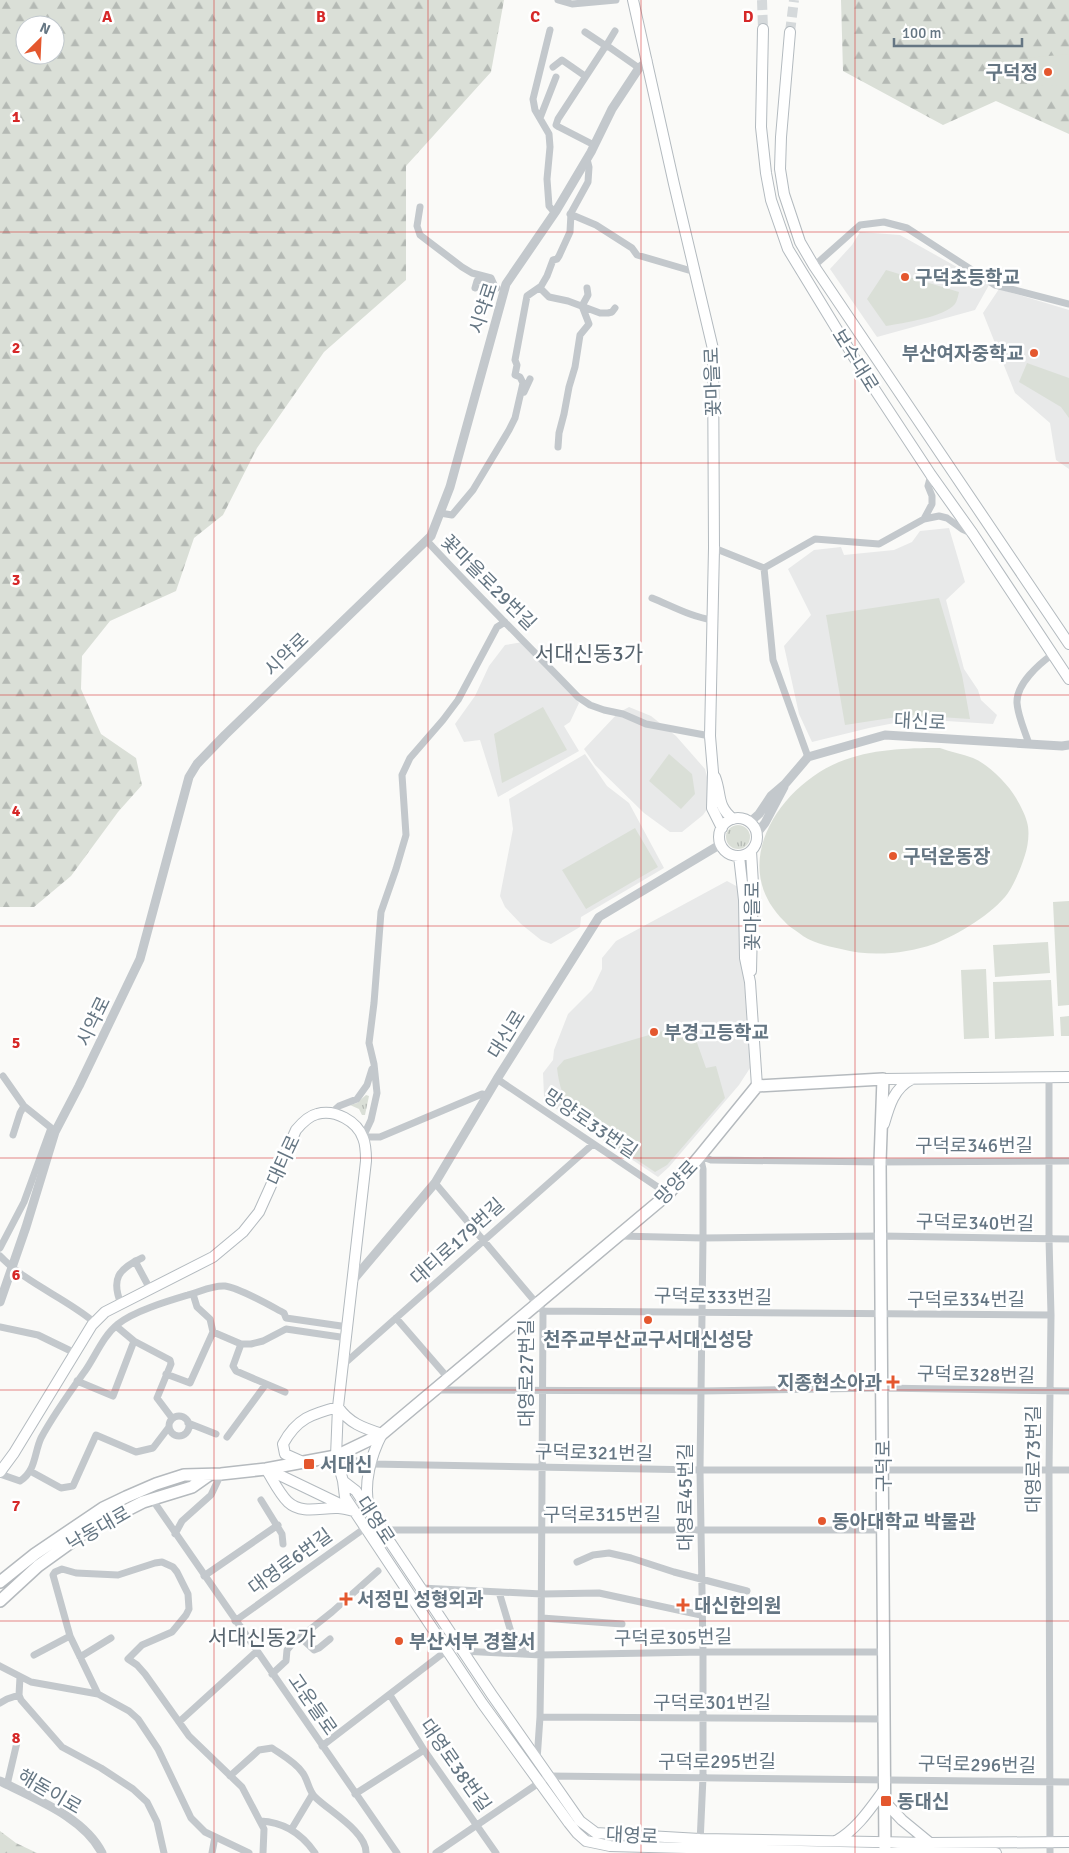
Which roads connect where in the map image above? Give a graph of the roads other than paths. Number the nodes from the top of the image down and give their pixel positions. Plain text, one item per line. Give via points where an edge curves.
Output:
1 (558, 0) edge
2 (616, 0) edge
3 (634, 0) edge
4 (763, 29) tunnel mouth
5 (550, 30) dead end
6 (615, 31) dead end
7 (584, 32) dead end
8 (790, 32) tunnel mouth
9 (606, 46) junction
10 (648, 61) junction
11 (552, 67) dead end
12 (639, 68) junction
13 (585, 76) junction
14 (556, 77) dead end
15 (540, 118) junction
16 (594, 144) junction
17 (586, 159) junction
18 (420, 207) dead end
19 (554, 213) junction
20 (570, 214) junction
21 (814, 266) junction
22 (695, 272) junction
23 (540, 287) junction
24 (475, 288) dead end
25 (500, 288) junction
26 (587, 288) dead end
27 (1069, 304) edge
28 (582, 306) junction
29 (614, 308) dead end
30 (530, 379) dead end
31 (521, 392) junction
32 (558, 447) dead end
33 (930, 475) junction
34 (440, 513) junction
35 (924, 519) junction
36 (973, 534) junction
37 (426, 542) junction
38 (714, 548) junction
39 (764, 568) junction
40 (652, 598) dead end
41 (713, 620) junction
42 (505, 622) junction
43 (1069, 644) edge
44 (1053, 654) junction
45 (1069, 679) edge
46 (710, 736) junction
47 (1029, 744) junction
48 (1067, 747) edge
49 (808, 757) junction
50 (713, 772) junction
51 (785, 784) junction
52 (733, 819) junction
53 (750, 822) junction
54 (722, 828) junction
55 (757, 833) junction
56 (721, 844) junction
57 (751, 851) junction
58 (739, 856) junction
59 (750, 982) junction
60 (374, 1064) junction
61 (3, 1076) dead end
62 (1049, 1077) junction
63 (1069, 1077) edge
64 (497, 1079) junction
65 (883, 1079) junction
66 (912, 1079) junction
67 (757, 1086) junction
68 (487, 1096) junction
69 (24, 1106) junction
70 (330, 1114) junction
71 (53, 1130) junction
72 (13, 1134) dead end
73 (881, 1134) junction
74 (363, 1137) junction
75 (593, 1144) junction
76 (700, 1156) junction
77 (1049, 1161) junction
78 (1069, 1161) edge
79 (880, 1162) junction
80 (435, 1183) junction
81 (668, 1194) junction
82 (619, 1236) junction
83 (881, 1236) junction
84 (703, 1238) junction
85 (1049, 1239) junction
86 (1069, 1239) edge
87 (483, 1240) junction
88 (0, 1248) edge
89 (0, 1256) edge
90 (12, 1268) junction
91 (353, 1280) junction
92 (150, 1289) junction
93 (193, 1294) junction
94 (0, 1302) edge
95 (121, 1304) junction
96 (540, 1307) junction
97 (702, 1312) junction
98 (881, 1315) junction
99 (1051, 1315) junction
100 (396, 1318) junction
101 (94, 1322) junction
102 (116, 1326) junction
103 (0, 1327) edge
104 (348, 1327) junction
105 (213, 1332) junction
106 (347, 1338) junction
107 (134, 1341) junction
108 (241, 1344) junction
109 (75, 1353) junction
110 (344, 1364) junction
111 (166, 1374) junction
112 (448, 1378) junction
113 (77, 1381) junction
114 (266, 1384) junction
115 (882, 1388) junction
116 (434, 1390) junction
117 (543, 1390) junction
118 (702, 1391) junction
119 (1050, 1391) junction
120 (1069, 1391) edge
121 (285, 1392) dead end
122 (338, 1407) junction
123 (172, 1418) junction
124 (188, 1423) junction
125 (168, 1427) junction
126 (216, 1434) dead end
127 (382, 1434) junction
128 (228, 1438) dead end
129 (336, 1456) junction
130 (303, 1462) junction
131 (371, 1464) junction
132 (543, 1467) junction
133 (266, 1469) junction
134 (883, 1469) junction
135 (1, 1470) edge
136 (700, 1470) junction
137 (1049, 1470) junction
138 (1069, 1470) edge
139 (30, 1471) junction
140 (221, 1474) junction
141 (209, 1475) junction
142 (343, 1481) junction
143 (152, 1499) junction
144 (261, 1500) dead end
145 (354, 1511) junction
146 (370, 1511) junction
147 (278, 1526) junction
148 (365, 1528) junction
149 (382, 1530) junction
150 (543, 1530) junction
151 (700, 1530) junction
152 (883, 1530) junction
153 (175, 1534) junction
154 (283, 1544) dead end
155 (577, 1562) dead end
156 (378, 1571) dead end
157 (204, 1576) junction
158 (701, 1578) junction
159 (0, 1582) edge
160 (421, 1588) junction
161 (747, 1591) dead end
162 (499, 1592) junction
163 (542, 1594) junction
164 (0, 1602) edge
165 (701, 1615) junction
166 (542, 1618) junction
167 (235, 1621) junction
168 (622, 1624) dead end
169 (70, 1636) junction
170 (300, 1637) junction
171 (111, 1638) dead end
172 (330, 1639) dead end
173 (256, 1651) junction
174 (446, 1651) junction
175 (462, 1651) junction
176 (703, 1652) junction
177 (884, 1652) junction
178 (524, 1654) junction
179 (541, 1654) junction
180 (34, 1655) dead end
181 (80, 1657) junction
182 (0, 1666) edge
183 (272, 1674) junction
184 (20, 1677) junction
185 (98, 1694) junction
186 (19, 1695) junction
187 (390, 1695) junction
188 (0, 1703) edge
189 (540, 1717) junction
190 (702, 1719) junction
191 (884, 1719) junction
192 (179, 1722) junction
193 (18, 1738) dead end
194 (322, 1746) junction
195 (424, 1750) junction
196 (537, 1760) junction
197 (230, 1776) junction
198 (550, 1776) junction
199 (703, 1777) junction
200 (1049, 1781) junction
201 (1069, 1782) edge
202 (3, 1783) edge
203 (540, 1783) junction
204 (884, 1790) junction
205 (312, 1794) junction
206 (356, 1794) junction
207 (260, 1821) junction
208 (478, 1825) junction
209 (291, 1830) junction
210 (596, 1833) junction
211 (215, 1837) junction
212 (835, 1842) junction
213 (1049, 1842) junction
214 (1069, 1842) edge
215 (700, 1846) edge
216 (596, 1849) edge
217 (887, 1849) edge
218 (925, 1849) edge
219 (233, 1850) edge
220 (844, 1852) edge
221 (102, 1853) edge
222 (164, 1853) edge
223 (212, 1853) edge
224 (249, 1853) edge
225 (263, 1853) edge
226 (315, 1853) edge
227 (366, 1853) edge
228 (397, 1853) edge
229 (436, 1853) edge
230 (496, 1853) edge
231 (879, 1853) edge
232 (996, 1853) edge
233 (1050, 1853) edge

1 - 2 street via 572,4
3 - 10 main road, 꽃마을로
4 - 33 main road, 보수대로 via 761,127 766,173 771,200 788,249
5 - 15 street via 533,99
6 - 9 street
7 - 9 street
8 - 21 main road, 보수대로 via 780,169 784,194 800,242
9 - 12 street
9 - 13 street
10 - 12 street, 시약로
10 - 22 main road, 꽃마을로
11 - 13 street via 562,60
12 - 16 street, 시약로
13 - 16 street via 556,125
14 - 15 street
15 - 19 street via 549,134 547,179 549,206
16 - 17 street, 시약로
17 - 19 street, 시약로
17 - 20 street via 588,182
18 - 25 street via 417,226 420,235 462,267 491,278
19 - 25 street, 시약로
20 - 22 street via 596,225 632,248 637,255
20 - 23 street via 570,232 560,256 553,260
21 - 27 street via 860,225 884,222 907,228 995,285
21 - 43 main road, 보수대로
22 - 38 main road, 꽃마을로 via 713,349
23 - 28 street via 549,298
23 - 31 street via 526,298 515,358 515,375 523,383
24 - 25 street via 477,281 481,280
25 - 34 street, 시약로 via 450,487
26 - 28 street via 588,295
28 - 29 street via 600,313 612,312
28 - 32 street via 589,324 580,335
30 - 31 street via 525,391
31 - 34 street via 515,418 472,490 454,514
33 - 35 street via 928,486 932,504
33 - 36 main road, 보수대로
34 - 37 street, 시약로
35 - 36 street via 947,518
35 - 39 street via 879,544 815,539
36 - 44 main road, 보수대로
37 - 42 street, 꽃마을로29번길
37 - 71 street, 시약로 via 197,764 190,777 140,959 79,1086
38 - 39 street
38 - 41 main road, 꽃마을로
39 - 49 street via 773,660
40 - 41 street
41 - 46 main road, 꽃마을로
42 - 46 street, 꽃마을로29번길 via 578,697 590,705 646,724
42 - 60 street via 497,627 458,700 410,758 402,775 406,835 381,912 369,1043
44 - 45 main road, 보수대로
44 - 47 street via 1024,682 1017,701
46 - 50 main road, 꽃마을로
47 - 48 street, 대신로
47 - 49 street, 대신로 via 885,735
49 - 51 street
50 - 52 main road, 꽃마을로 via 720,804
50 - 54 main road, 꽃마을로 via 712,808
51 - 53 street
51 - 55 street
52 - 53 main road
52 - 54 main road
53 - 55 main road
54 - 56 main road, 꽃마을로
55 - 57 main road, 꽃마을로
56 - 58 main road, 꽃마을로 via 725,850
56 - 64 street, 대신로 via 599,917
57 - 58 main road, 꽃마을로
57 - 59 main road, 꽃마을로
58 - 59 main road, 꽃마을로 via 745,958
59 - 67 main road, 꽃마을로
60 - 70 street via 362,1093
60 - 74 street via 377,1093
61 - 69 street
62 - 63 main road
62 - 66 main road
62 - 77 street, 대영로73번길
64 - 68 street, 대신로
64 - 75 street, 망양로33번길
65 - 66 main road
65 - 67 main road
65 - 73 main road, 구덕로
66 - 73 main road via 892,1098
67 - 76 main road, 망양로
68 - 74 street via 482,1094 380,1137
68 - 80 street, 대신로
69 - 71 street
69 - 72 street
70 - 74 main road via 351,1122
70 - 92 main road, 대티로 via 318,1113 302,1122 296,1130 259,1212 242,1232 213,1257
71 - 88 street via 24,1202
71 - 90 street, 시약로
73 - 79 main road, 구덕로
74 - 91 main road via 366,1161
75 - 81 street, 망양로33번길
75 - 87 street, 대티로179번길
76 - 79 street, 구덕로346번길 via 711,1160
76 - 81 main road, 망양로
76 - 84 street, 대영로45번길 via 703,1169
77 - 78 street, 구덕로346번길
77 - 79 street, 구덕로346번길
77 - 85 street, 대영로73번길
79 - 83 main road, 구덕로
80 - 87 street
80 - 91 street, 대신로
81 - 82 main road, 망양로
82 - 84 street, 구덕로340번길
82 - 96 main road, 망양로
83 - 84 street, 구덕로340번길
83 - 85 street, 구덕로340번길
83 - 98 main road, 구덕로
84 - 97 street, 대영로45번길
85 - 86 street, 구덕로340번길
85 - 99 street, 대영로73번길
87 - 96 street
87 - 100 street, 대티로179번길
89 - 90 street
90 - 94 street, 시약로
90 - 101 street
91 - 104 main road
92 - 95 main road, 대티로
92 - 95 street via 139,1260 123,1269 116,1283
93 - 102 street via 130,1316
93 - 104 street via 225,1286 284,1313 286,1318
93 - 105 street via 197,1307 210,1319
95 - 101 main road, 대티로
96 - 97 street, 구덕로333번길
96 - 112 main road, 망양로
96 - 117 street, 대영로27번길
97 - 98 street, 구덕로333번길
97 - 118 street, 대영로45번길
98 - 99 street, 구덕로334번길
98 - 115 main road, 구덕로
99 - 119 street, 대영로73번길
100 - 110 street, 대티로179번길
100 - 112 street
101 - 109 main road, 대티로
102 - 107 street
102 - 113 street
103 - 109 street via 38,1335
104 - 106 main road
105 - 108 street
105 - 111 street via 190,1383
106 - 108 street via 286,1329 263,1341
106 - 110 main road
107 - 111 street via 170,1360
107 - 113 street via 114,1396
108 - 114 street via 233,1366 236,1371
109 - 135 main road, 대티로
110 - 122 main road
111 - 123 street via 157,1398
112 - 116 main road, 망양로
113 - 139 street via 40,1439
114 - 121 street
114 - 128 street
115 - 118 street, 구덕로328번길
115 - 119 street, 구덕로328번길
115 - 134 main road, 구덕로
116 - 117 street, 구덕로328번길
116 - 127 main road, 망양로
117 - 118 street, 구덕로328번길
117 - 132 street, 대영로27번길
118 - 136 street, 대영로45번길
119 - 120 street, 구덕로328번길
119 - 137 street, 대영로73번길
122 - 127 main road via 358,1426
122 - 129 main road
122 - 130 main road via 299,1422 283,1444 285,1454
123 - 124 street via 181,1416
123 - 125 street
124 - 125 street via 186,1432 181,1436 171,1433
124 - 126 street
125 - 139 street via 153,1448 136,1452 96,1436 73,1486 69,1488 60,1488
127 - 129 main road, 망양로
127 - 131 main road
129 - 130 main road, 낙동대로
129 - 131 street, 구덕로321번길
129 - 142 main road, 대영로
130 - 133 main road, 낙동대로
131 - 132 street, 구덕로321번길
131 - 146 main road via 367,1493
132 - 136 street, 구덕로321번길
132 - 150 street, 대영로27번길
133 - 140 main road, 낙동대로
133 - 145 main road
133 - 145 main road via 280,1492 295,1507
134 - 136 street, 구덕로321번길
134 - 137 street, 구덕로321번길
134 - 152 main road, 구덕로
135 - 139 street via 20,1481
136 - 151 street, 대영로45번길
137 - 138 street, 구덕로321번길
137 - 200 street, 대영로73번길
140 - 141 main road, 낙동대로
140 - 153 street via 211,1495 182,1521
141 - 143 main road, 낙동대로 via 192,1486
141 - 159 main road, 낙동대로 via 184,1475 126,1496 82,1521
142 - 145 main road, 대영로 via 346,1497
142 - 146 main road, 대영로 via 356,1491
143 - 153 street, 고운들로
143 - 164 main road, 낙동대로 via 88,1530 38,1566
144 - 147 street
145 - 148 main road, 대영로
146 - 149 main road, 대영로
147 - 154 street
147 - 157 street
148 - 167 street, 대영로6번길
148 - 174 main road, 대영로
149 - 150 street, 구덕로315번길
149 - 160 main road, 대영로
150 - 151 street, 구덕로315번길
150 - 163 street, 대영로27번길
151 - 152 street, 구덕로315번길
151 - 158 street, 대영로45번길
152 - 177 main road, 구덕로
153 - 157 street, 고운들로
155 - 158 street via 608,1553
156 - 170 street
157 - 167 street, 고운들로
158 - 161 street
158 - 165 street, 대영로45번길
160 - 162 street
160 - 175 main road, 대영로
162 - 163 street
162 - 178 street via 511,1632 520,1642
163 - 165 street via 599,1593
163 - 166 street, 대영로27번길
165 - 176 street, 대영로45번길
166 - 168 street
166 - 179 street, 대영로27번길
167 - 173 street, 고운들로
169 - 180 street
169 - 181 street
169 - 192 street via 53,1575 55,1572 62,1569 118,1575 155,1563 173,1567 188,1594 189,1609 172,1632 142,1645 128,1659 145,1674
170 - 172 street via 314,1650
170 - 183 street via 287,1650 286,1661
171 - 181 street
173 - 183 street, 고운들로
173 - 192 street
174 - 187 street
174 - 203 main road, 대영로
175 - 178 street, 구덕로305번길
175 - 196 main road, 대영로
176 - 177 street, 구덕로305번길
176 - 179 street, 구덕로305번길
176 - 190 street, 대영로45번길
177 - 191 main road, 구덕로
178 - 179 street, 구덕로305번길
179 - 189 street, 대영로27번길
181 - 185 street
182 - 184 street
183 - 194 street, 고운들로
184 - 185 street via 35,1683
184 - 186 street
185 - 211 street via 138,1719 158,1749 191,1818
186 - 188 street
186 - 222 street via 62,1747 101,1768 151,1806
187 - 194 street
187 - 195 street, 대영로38번길
189 - 190 street, 구덕로301번길
189 - 196 street, 대영로27번길
190 - 191 street, 구덕로301번길
190 - 199 street, 대영로45번길
191 - 204 main road, 구덕로
192 - 197 street via 188,1736
193 - 202 street
194 - 206 street, 고운들로
195 - 206 street
195 - 208 street, 대영로38번길
196 - 198 main road, 대영로
197 - 205 street via 259,1750 272,1748 303,1773
197 - 207 street via 242,1787
198 - 199 street, 구덕로295번길
198 - 203 street
198 - 210 main road, 대영로 via 580,1821
199 - 204 street, 구덕로295번길
199 - 215 street, 대영로45번길
200 - 201 street, 구덕로296번길
200 - 204 street, 구덕로296번길
200 - 213 street, 대영로73번길
202 - 221 street, 해돋이로 via 70,1817 98,1844
203 - 208 street
203 - 216 main road, 대영로 via 577,1834
204 - 212 main road via 853,1829
204 - 217 main road, 구덕로
204 - 218 main road
205 - 209 street
205 - 227 street via 354,1830 365,1843
206 - 228 street, 고운들로
207 - 209 street via 284,1825
207 - 225 street via 264,1829
208 - 229 street
208 - 230 street, 대영로38번길
209 - 226 street
210 - 215 main road, 대영로
210 - 216 main road
211 - 219 street
211 - 223 street
212 - 215 main road, 대영로
212 - 217 main road, 대영로
213 - 214 main road, 대영로
213 - 218 main road, 대영로
213 - 233 street, 대영로73번길
215 - 216 main road, 대영로 via 610,1846
215 - 220 main road, 대영로
217 - 218 main road, 대영로
218 - 232 main road, 대영로
219 - 224 street
220 - 231 main road, 대영로

